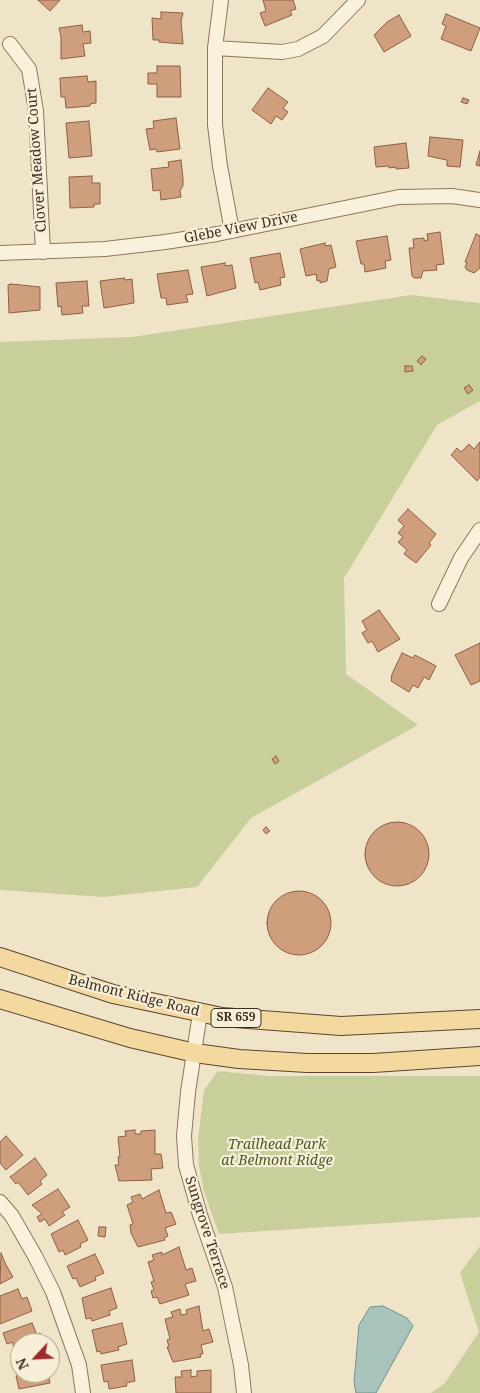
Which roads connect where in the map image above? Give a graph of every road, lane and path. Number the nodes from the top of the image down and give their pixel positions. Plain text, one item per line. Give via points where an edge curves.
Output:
1 (221, 0) edge
2 (358, 0) edge
3 (10, 44) dead end
4 (215, 48) junction
5 (480, 200) edge
6 (232, 231) junction
7 (43, 252) junction
8 (0, 253) edge
9 (480, 530) edge
10 (439, 604) dead end
11 (0, 957) edge
12 (0, 999) edge
13 (200, 1013) junction
14 (480, 1020) edge
15 (195, 1053) junction
16 (480, 1056) edge
17 (0, 1202) edge
18 (82, 1393) edge
19 (244, 1393) edge

1 - 4 street
2 - 4 street via 323,36 298,49 282,52
3 - 7 street, Clover Meadow Court via 29,69 36,111
4 - 6 street via 215,125
5 - 6 street, Glebe View Drive via 452,196 400,197
6 - 7 street, Glebe View Drive via 148,244
7 - 8 street, Glebe View Drive
9 - 10 street via 461,558
11 - 13 main road, Belmont Ridge Road / SR 659 via 113,994
12 - 15 main road via 76,1024
13 - 14 main road, Belmont Ridge Road / SR 659 via 341,1026
13 - 15 street, Sungrove Terrace
15 - 16 main road via 308,1063 373,1063
15 - 19 street, Sungrove Terrace via 186,1110 186,1165 225,1287
17 - 18 street via 12,1216 53,1292 79,1365

